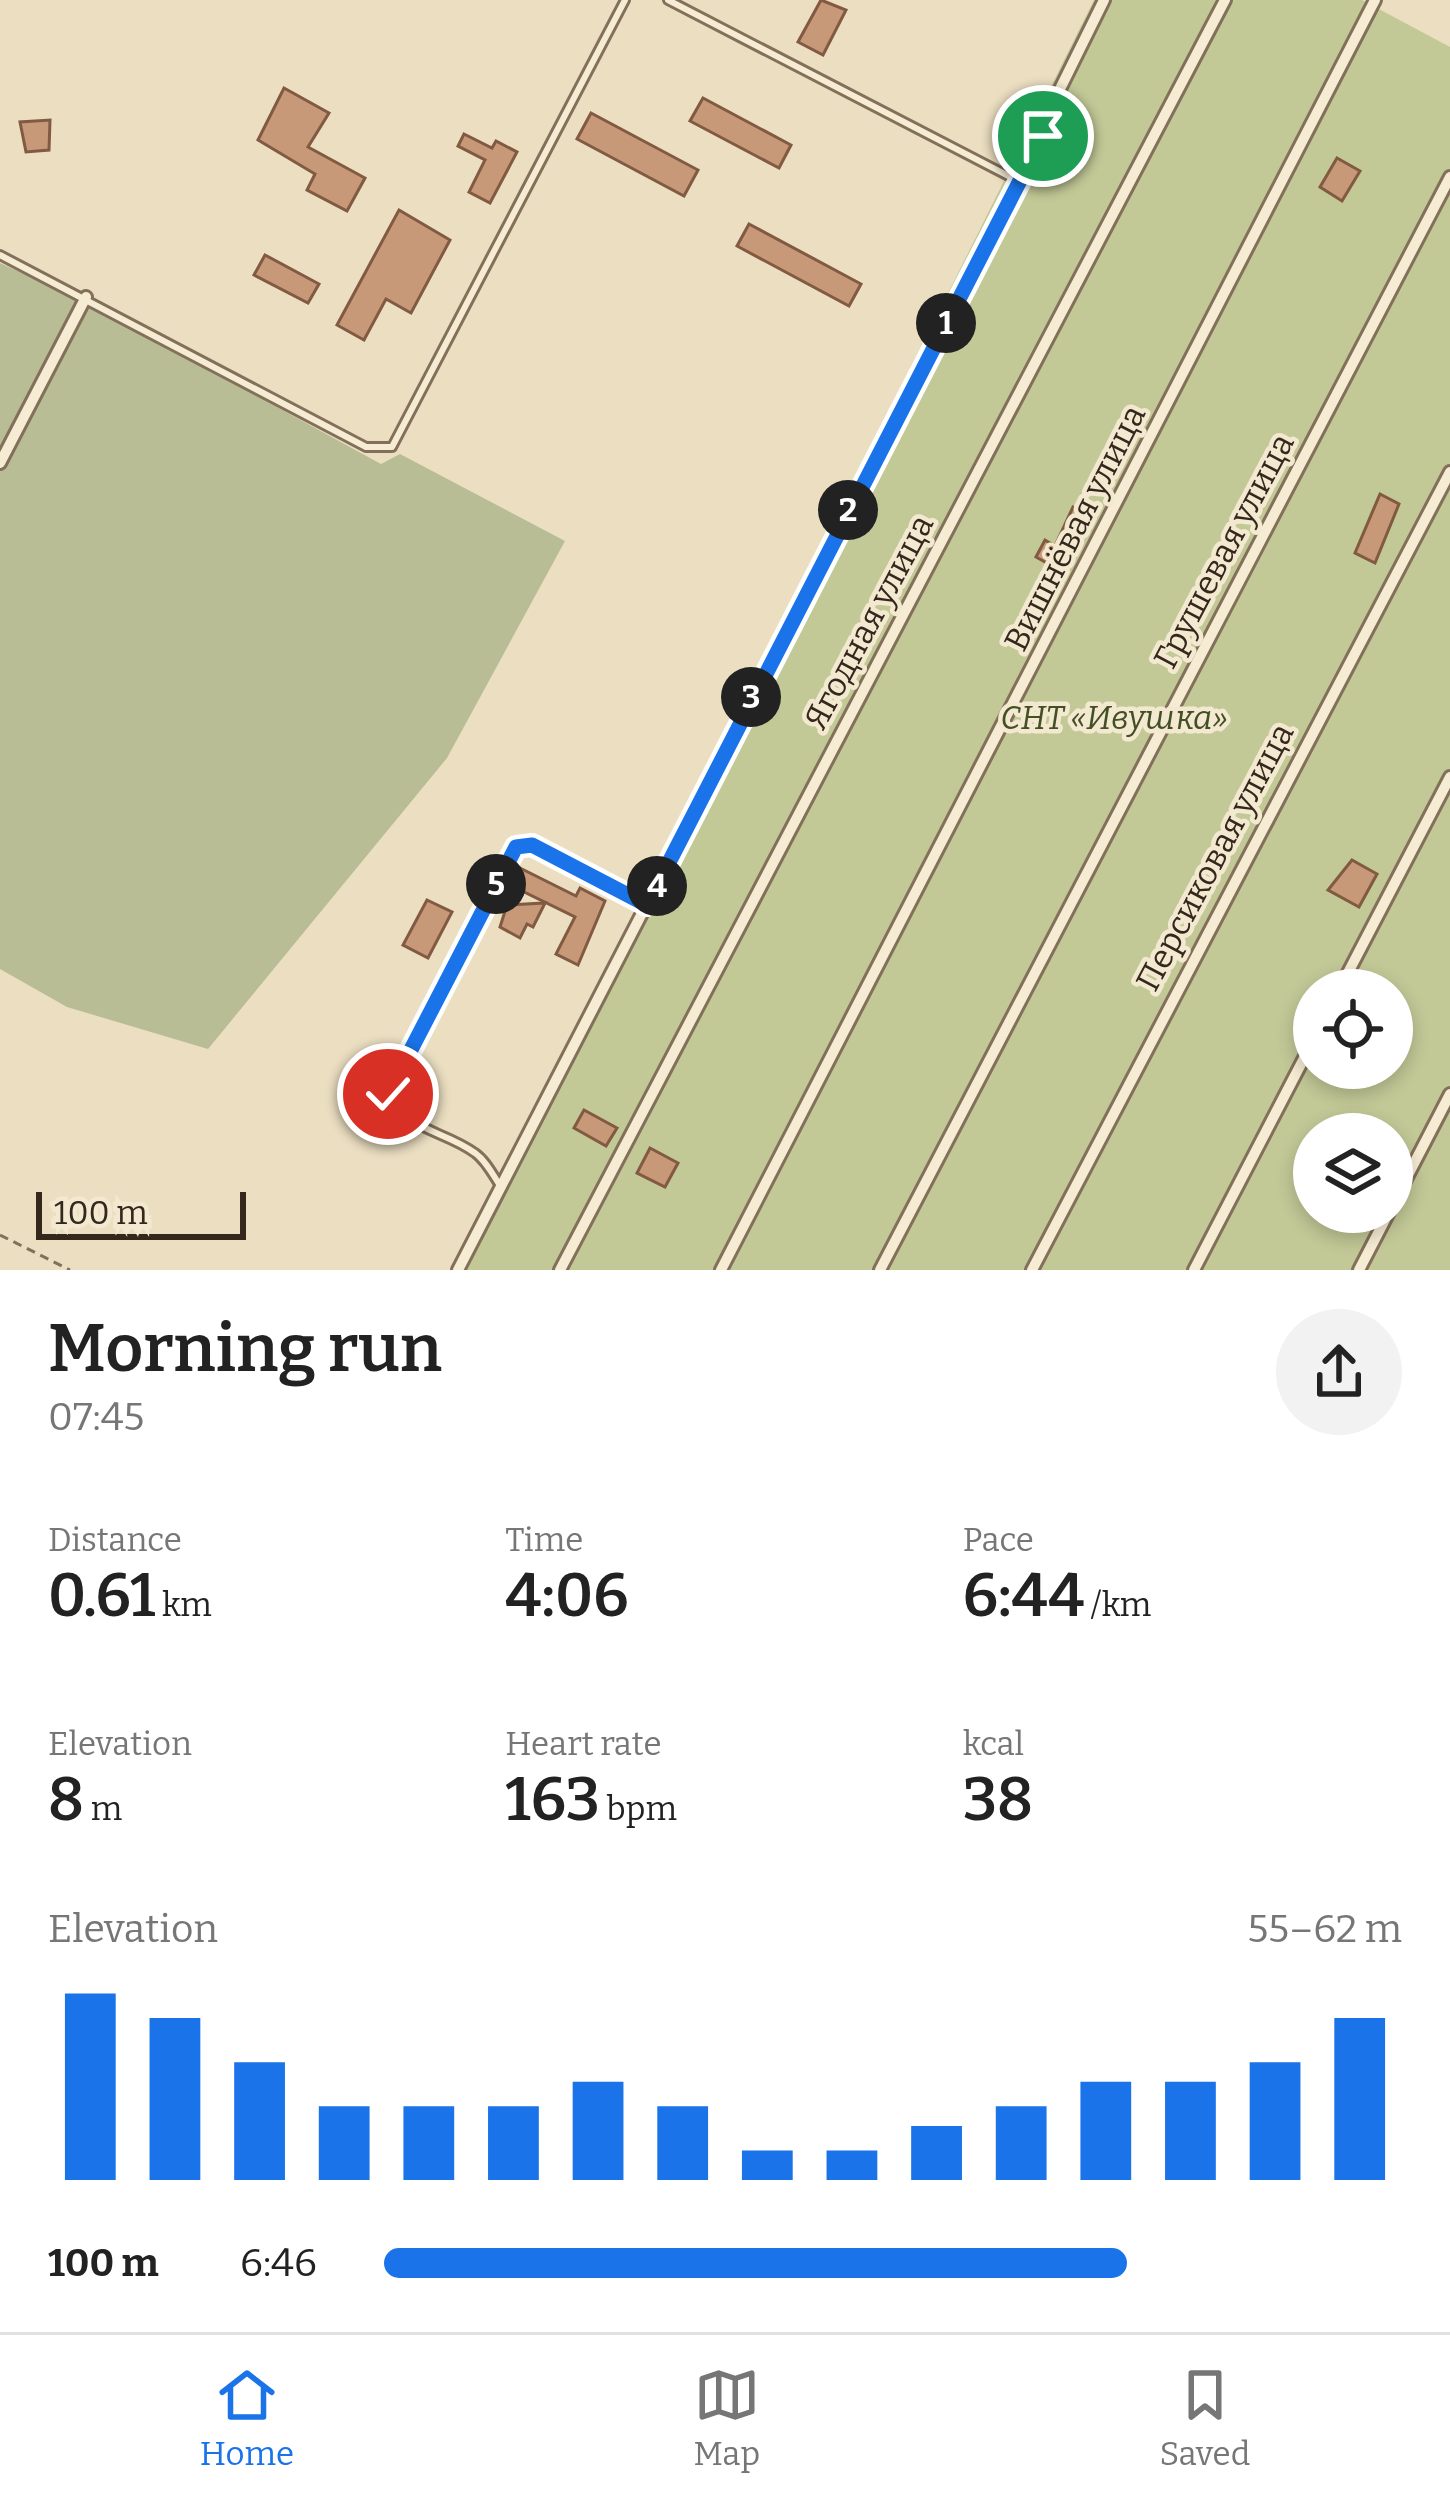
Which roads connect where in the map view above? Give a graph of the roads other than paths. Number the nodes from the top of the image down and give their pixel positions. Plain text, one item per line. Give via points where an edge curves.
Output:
1 (625, 0) edge
2 (668, 0) edge
3 (1105, 0) edge
4 (1225, 0) edge
5 (1375, 0) edge
6 (1450, 177) edge
7 (1020, 182) junction
8 (0, 255) edge
9 (86, 297) junction
10 (0, 463) edge
11 (1450, 472) edge
12 (1450, 777) edge
13 (647, 905) junction
14 (1351, 969) edge
15 (1293, 1080) edge
16 (1450, 1094) edge
17 (1413, 1165) edge
18 (503, 1189) junction
19 (1378, 1233) edge
20 (458, 1270) edge
21 (560, 1270) edge
22 (721, 1270) edge
23 (880, 1270) edge
24 (1032, 1270) edge
25 (1195, 1270) edge
26 (1359, 1270) edge

1 - 9 lane via 392,447 366,447
2 - 7 lane
3 - 7 street
4 - 21 street, Ягодная улица
5 - 22 street, Вишнёвая улица
6 - 23 street, Грушевая улица
7 - 13 street
8 - 9 lane
9 - 10 street
11 - 24 street, Персиковая улица
12 - 14 street
13 - 18 street
13 - 18 lane via 532,845 516,847 404,1062 388,1094 395,1110 476,1153
15 - 25 street
16 - 17 street
18 - 20 street
19 - 26 street

